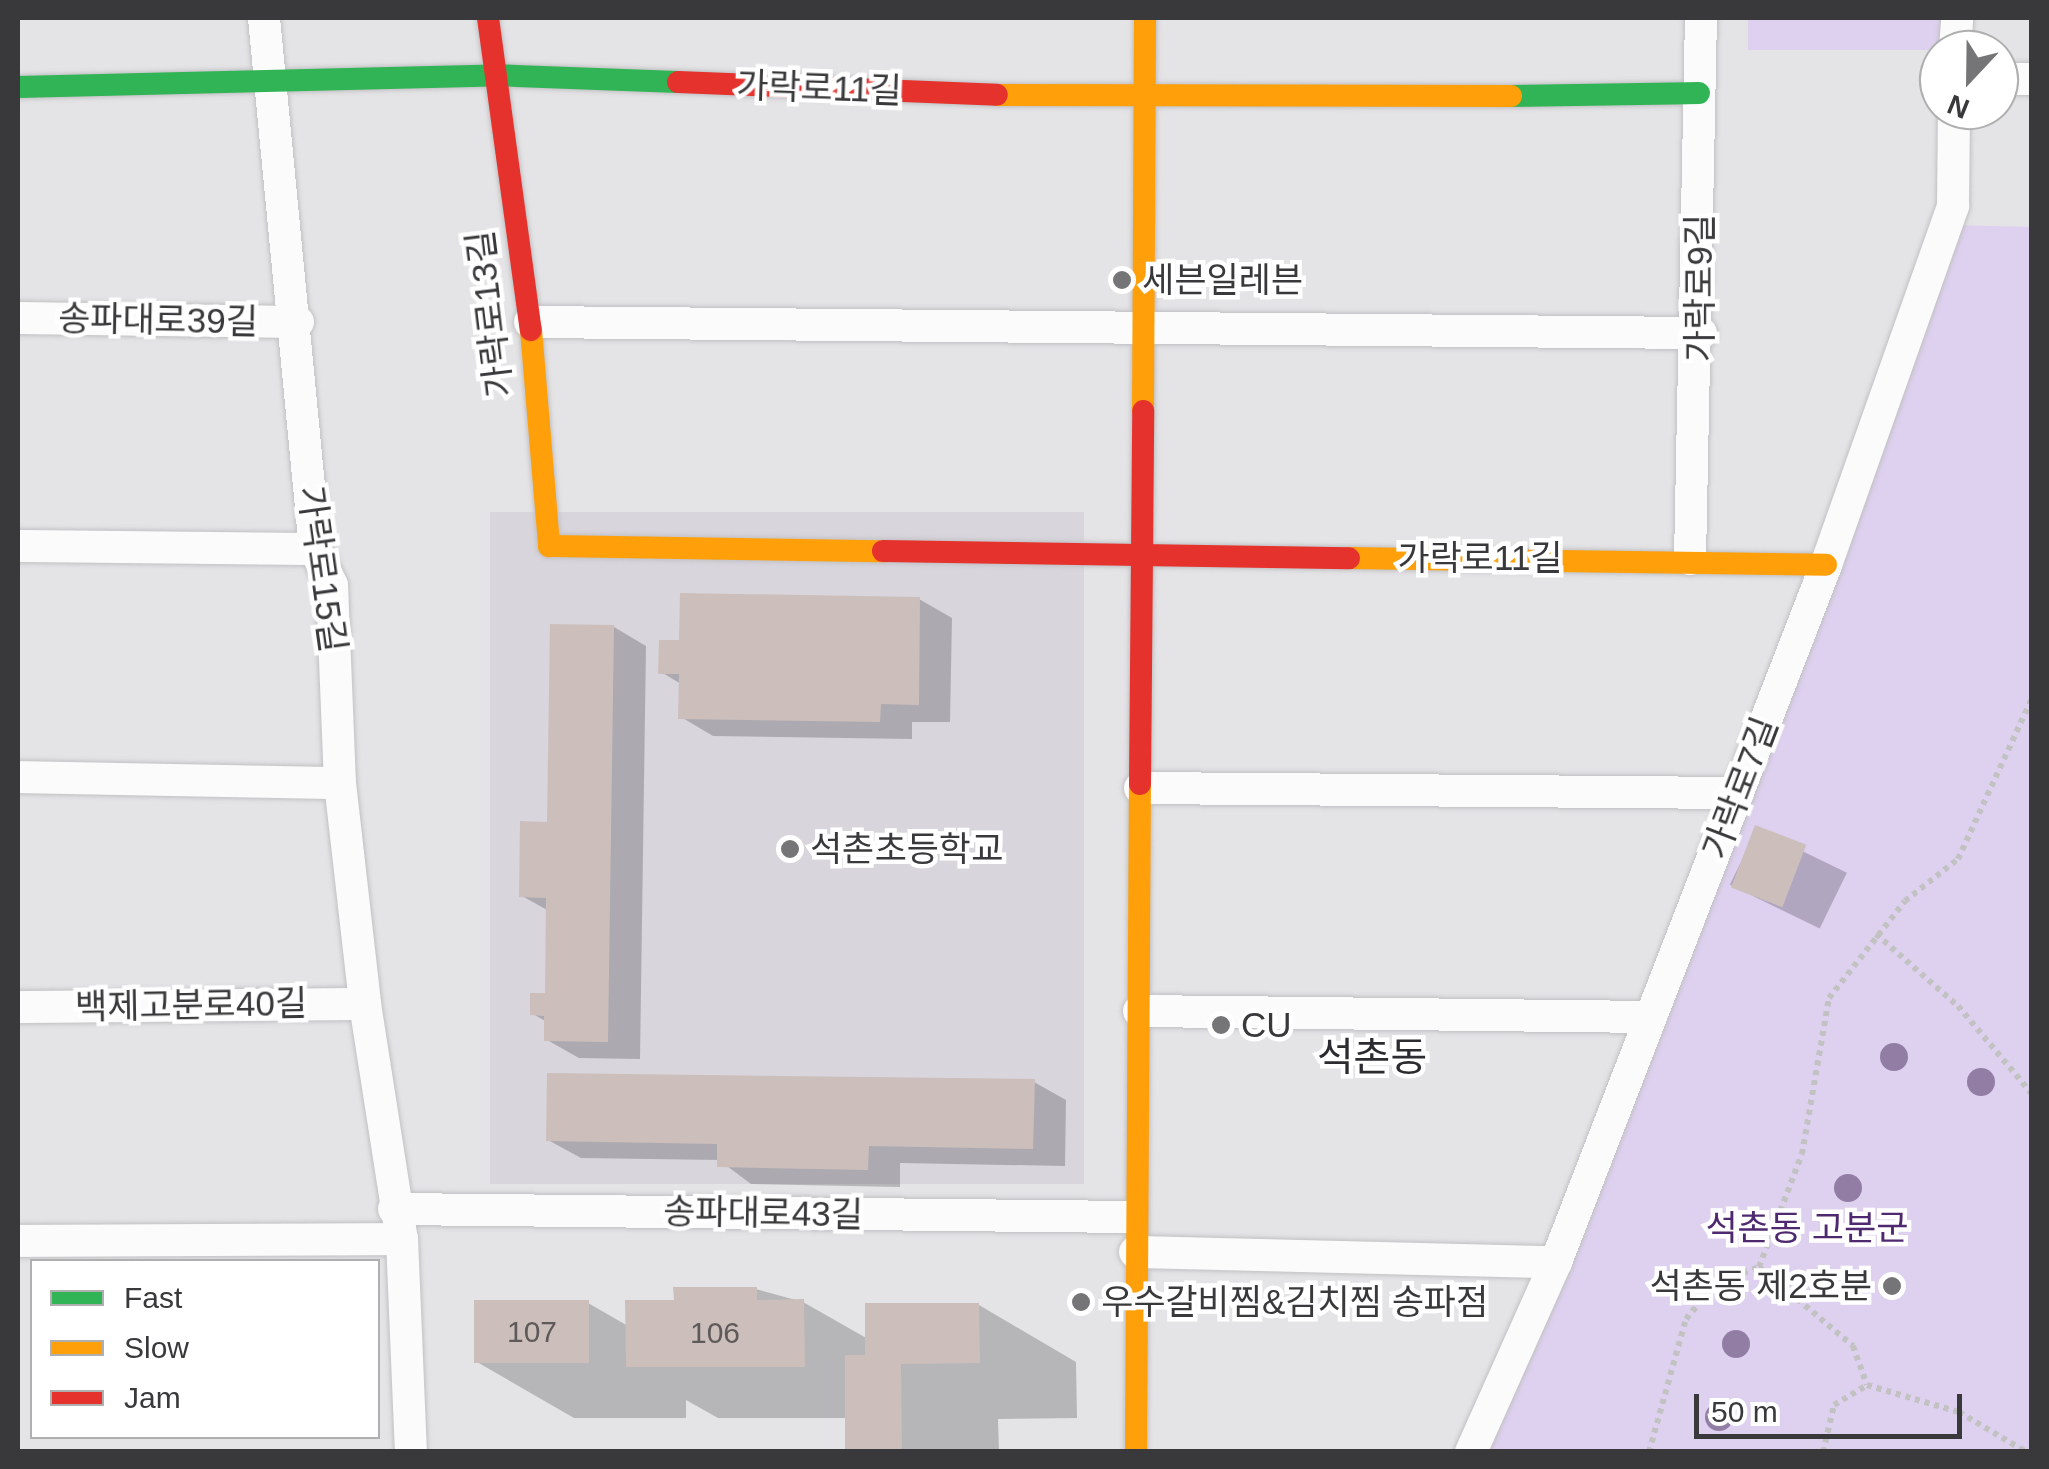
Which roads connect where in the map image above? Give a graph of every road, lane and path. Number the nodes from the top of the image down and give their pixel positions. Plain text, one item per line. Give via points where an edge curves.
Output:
1 (264, 18) edge
2 (488, 18) edge
3 (1145, 18) edge
4 (1702, 18) edge
5 (492, 75) junction
6 (270, 86) junction
7 (18, 88) edge
8 (1699, 94) junction
9 (1146, 101) junction
10 (1954, 130) edge
11 (18, 318) edge
12 (298, 322) junction
13 (530, 322) junction
14 (1143, 326) junction
15 (1702, 333) junction
16 (18, 546) edge
17 (549, 546) joint
18 (315, 549) junction
19 (1135, 557) junction
20 (1690, 558) junction
21 (1826, 565) junction
22 (2032, 698) edge
23 (18, 777) edge
24 (340, 784) junction
25 (1140, 788) junction
26 (1738, 794) junction
27 (1876, 934) junction
28 (365, 1004) junction
29 (18, 1008) edge
30 (1139, 1011) junction
31 (1650, 1016) junction
32 (2032, 1094) edge
33 (1132, 1217) junction
34 (398, 1224) junction
35 (18, 1241) edge
36 (1135, 1252) junction
37 (1556, 1262) junction
38 (1759, 1267) junction
39 (1866, 1385) junction
40 (411, 1452) edge
41 (1136, 1452) edge
42 (1471, 1452) edge
43 (1649, 1452) edge
44 (1823, 1452) edge
45 (2026, 1452) edge

1 - 6 street, 가락로15길
2 - 5 street, 가락로13길
3 - 9 street
4 - 8 street, 가락로9길
5 - 6 street
5 - 9 street, 가락로11길
5 - 13 street, 가락로13길
6 - 7 street
6 - 12 street, 가락로15길
8 - 9 street, 가락로11길
8 - 15 street, 가락로9길
9 - 14 street
10 - 21 street, 가락로7길 via 1953,206
11 - 12 street, 송파대로39길
12 - 18 street, 가락로15길
13 - 14 street
13 - 17 street, 가락로13길
14 - 15 street
14 - 19 street
15 - 20 street, 가락로9길
16 - 18 street
17 - 19 street, 가락로11길
18 - 24 street, 가락로15길 via 332,585
19 - 20 street, 가락로11길
19 - 25 street
20 - 21 street, 가락로11길
21 - 26 street, 가락로7길
22 - 27 path via 1958,859
23 - 24 street
24 - 28 street, 가락로15길
25 - 26 street
25 - 30 street
26 - 31 street, 가락로7길
27 - 32 path via 1958,1006
27 - 38 path via 1818,1025 1815,1100
28 - 29 street, 백제고분로40길
28 - 34 street, 가락로15길
30 - 31 street
30 - 33 street
31 - 37 street, 가락로7길
33 - 34 street, 송파대로43길
33 - 36 street
34 - 35 street, 송파대로43길
34 - 40 street
36 - 37 street
36 - 41 street
37 - 42 street, 가락로7길
38 - 39 path via 1853,1346
38 - 43 path via 1725,1276 1692,1308 1670,1358
39 - 44 path via 1839,1398
39 - 45 path via 1959,1412

